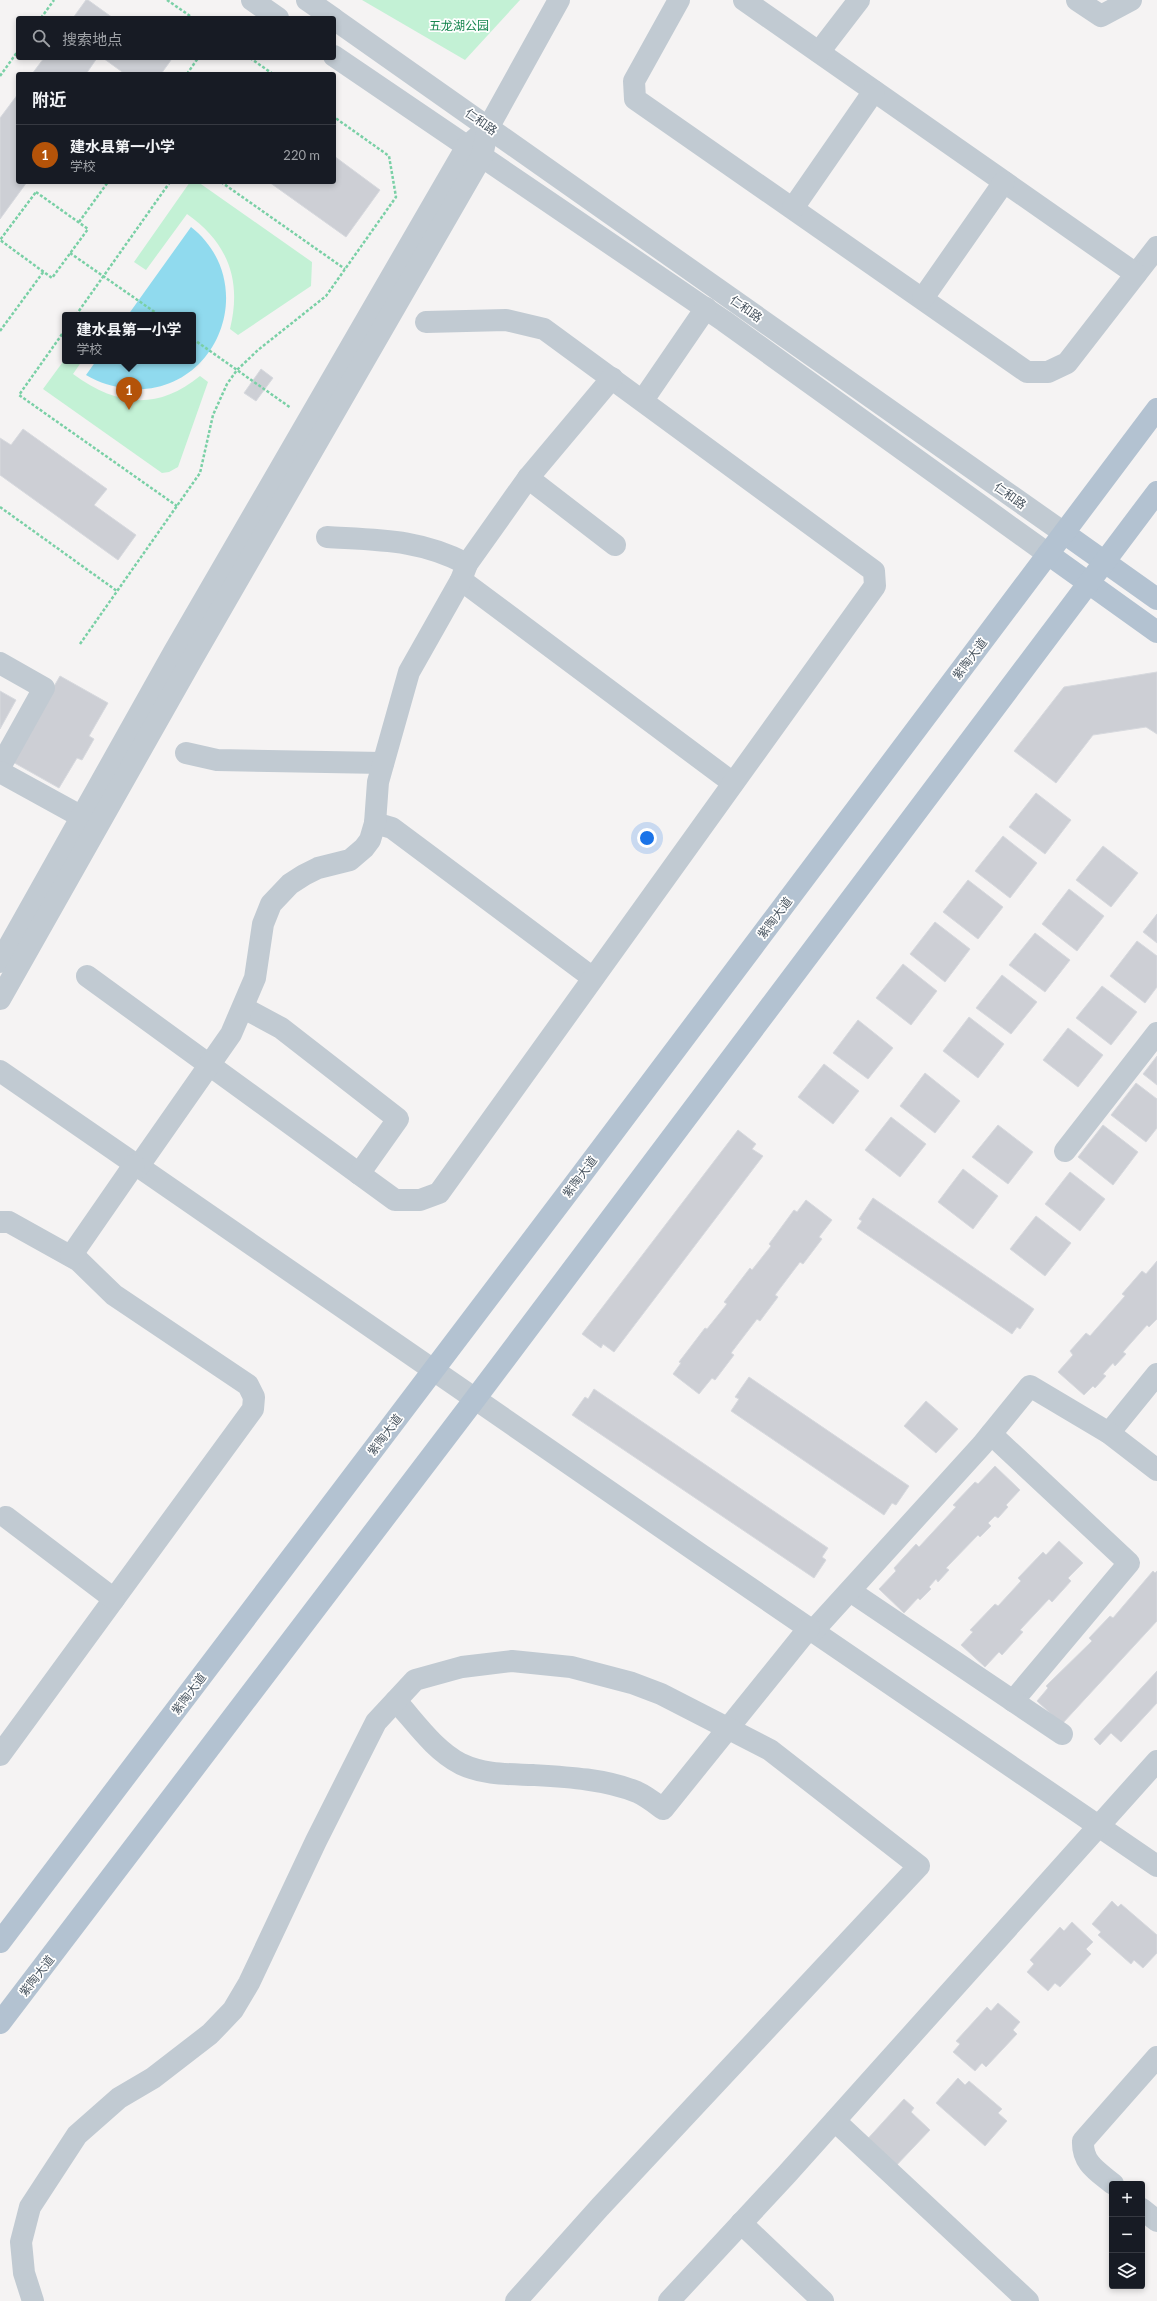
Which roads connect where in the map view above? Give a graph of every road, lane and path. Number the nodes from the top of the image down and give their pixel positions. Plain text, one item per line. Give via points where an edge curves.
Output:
1 (54, 0) edge
2 (167, 0) edge
3 (252, 0) edge
4 (308, 0) edge
5 (559, 0) edge
6 (679, 0) edge
7 (744, 0) edge
8 (859, 0) edge
9 (1077, 0) edge
10 (1132, 0) edge
11 (42, 16) edge
12 (190, 16) edge
13 (275, 16) edge
14 (331, 16) edge
15 (336, 19) edge
16 (819, 52) junction
17 (16, 54) edge
18 (336, 57) edge
19 (197, 60) edge
20 (253, 60) edge
21 (188, 72) edge
22 (270, 72) edge
23 (0, 76) edge
24 (874, 91) junction
25 (336, 118) edge
26 (488, 128) junction
27 (475, 151) junction
28 (1004, 182) junction
29 (107, 184) edge
30 (169, 184) edge
31 (223, 184) edge
32 (793, 208) junction
33 (79, 222) junction
34 (1157, 247) edge
35 (70, 253) junction
36 (345, 269) junction
37 (44, 271) junction
38 (1136, 274) junction
39 (103, 276) junction
40 (923, 298) junction
41 (706, 308) junction
42 (78, 312) edge
43 (155, 312) edge
44 (426, 322) dead end
45 (0, 331) edge
46 (62, 334) edge
47 (196, 341) edge
48 (237, 370) junction
49 (612, 378) junction
50 (644, 400) junction
51 (1157, 409) edge
52 (309, 420) junction
53 (528, 478) junction
54 (1157, 492) edge
55 (177, 506) junction
56 (0, 507) edge
57 (1064, 533) junction
58 (327, 537) dead end
59 (615, 546) dead end
60 (1048, 554) junction
61 (1104, 562) junction
62 (464, 572) junction
63 (1088, 583) junction
64 (117, 591) junction
65 (1157, 599) edge
66 (1157, 632) edge
67 (80, 644) dead end
68 (0, 663) edge
69 (186, 753) dead end
70 (384, 763) junction
71 (0, 766) edge
72 (0, 772) edge
73 (733, 783) junction
74 (82, 817) junction
75 (374, 823) junction
76 (0, 962) edge
77 (87, 976) dead end
78 (594, 978) junction
79 (0, 999) edge
80 (244, 1008) junction
81 (1157, 1033) edge
82 (210, 1065) junction
83 (0, 1071) edge
84 (1065, 1151) dead end
85 (136, 1166) junction
86 (359, 1174) junction
87 (0, 1222) edge
88 (71, 1256) junction
89 (434, 1371) junction
90 (1157, 1374) edge
91 (475, 1399) junction
92 (1109, 1433) junction
93 (991, 1434) junction
94 (1157, 1470) edge
95 (6, 1517) dead end
96 (850, 1590) junction
97 (114, 1599) junction
98 (811, 1630) junction
99 (396, 1701) junction
100 (1013, 1701) junction
101 (728, 1728) junction
102 (1062, 1734) dead end
103 (0, 1755) edge
104 (1157, 1761) edge
105 (1099, 1826) junction
106 (1157, 1866) edge
107 (0, 1942) edge
108 (0, 2023) edge
109 (1157, 2057) edge
110 (835, 2121) junction
111 (1109, 2181) edge
112 (1145, 2211) edge
113 (1157, 2221) edge
114 (741, 2223) junction
115 (33, 2301) edge
116 (516, 2301) edge
117 (669, 2301) edge
118 (823, 2301) edge
119 (1028, 2301) edge

1 - 11 path
2 - 12 path
3 - 13 street
4 - 14 street, 仁和路
5 - 26 street
6 - 32 street via 634,81 636,99
7 - 16 street
8 - 16 street
9 - 10 street via 1101,16
15 - 26 street, 仁和路
16 - 24 street
17 - 23 path
18 - 27 street, 仁和路
19 - 21 path
20 - 22 path
24 - 28 street
24 - 32 street
25 - 36 path via 389,156 396,197
26 - 27 street
26 - 57 street, 仁和路
27 - 41 street, 仁和路
27 - 52 street
27 - 79 street
28 - 38 street
28 - 40 street
29 - 33 path
30 - 39 path
31 - 36 path
32 - 40 street
33 - 35 path via 88,229
33 - 37 path via 36,192 0,240
34 - 38 street
35 - 37 path via 52,278
35 - 39 path
36 - 48 path via 326,296 278,332
37 - 45 path
38 - 40 street via 1067,363 1048,372 1027,372
39 - 42 path
39 - 43 path
41 - 50 street
41 - 60 street, 仁和路
44 - 49 street via 492,320 533,325 544,329
46 - 55 path via 19,395
47 - 48 path
48 - 52 path
48 - 55 path via 227,384 213,415 200,473
49 - 50 street
49 - 53 street
50 - 73 street via 874,571 875,586
51 - 57 main road, 紫陶大道
52 - 74 street
53 - 59 street
53 - 62 street
54 - 61 main road, 紫陶大道
55 - 64 path
56 - 64 path
57 - 60 main road, 紫陶大道
57 - 61 main road, 仁和路
58 - 62 street via 416,544 434,549
60 - 63 main road, 仁和路
60 - 89 main road, 紫陶大道
61 - 63 main road, 紫陶大道
61 - 65 main road, 仁和路
62 - 70 street via 409,672
62 - 73 street
63 - 66 main road, 仁和路
63 - 91 main road, 紫陶大道
64 - 67 path
68 - 71 street via 44,688
69 - 70 street via 217,760
70 - 75 street via 378,782
72 - 74 street
73 - 78 street
74 - 76 street
75 - 78 street via 392,828
75 - 80 street via 370,840 357,855 350,860 318,868 304,875 290,884 271,904 263,924 255,978
77 - 82 street
78 - 86 street via 439,1193 420,1200 395,1200
80 - 82 street via 231,1034
80 - 86 street via 281,1028 398,1119
81 - 84 street
82 - 85 street
82 - 86 street
83 - 85 street
85 - 88 street
85 - 89 street
87 - 88 street via 9,1222
88 - 97 street via 114,1295 248,1385 254,1397 254,1409
89 - 91 street
89 - 107 main road, 紫陶大道
90 - 92 street
91 - 98 street
91 - 108 main road, 紫陶大道
92 - 93 street via 1030,1386
92 - 94 street
93 - 96 street
93 - 100 street via 1130,1563
95 - 97 street
96 - 98 street
96 - 100 street
97 - 103 street
98 - 101 street
98 - 105 street
99 - 101 street via 415,1680 438,1672 485,1663 539,1663 586,1670 632,1683 661,1694
99 - 101 street via 434,1745 475,1770 612,1784 639,1793 663,1809
99 - 115 street via 376,1722 249,1983 233,2010 210,2034 153,2078 119,2098 82,2130 30,2207 21,2242 24,2273
100 - 102 street
101 - 116 street via 770,1750 919,1866 600,2207
104 - 105 street
105 - 106 street
105 - 110 street
109 - 111 street via 1084,2141 1083,2151 1088,2163
110 - 114 street
110 - 119 street
112 - 113 street
114 - 117 street
114 - 118 street

